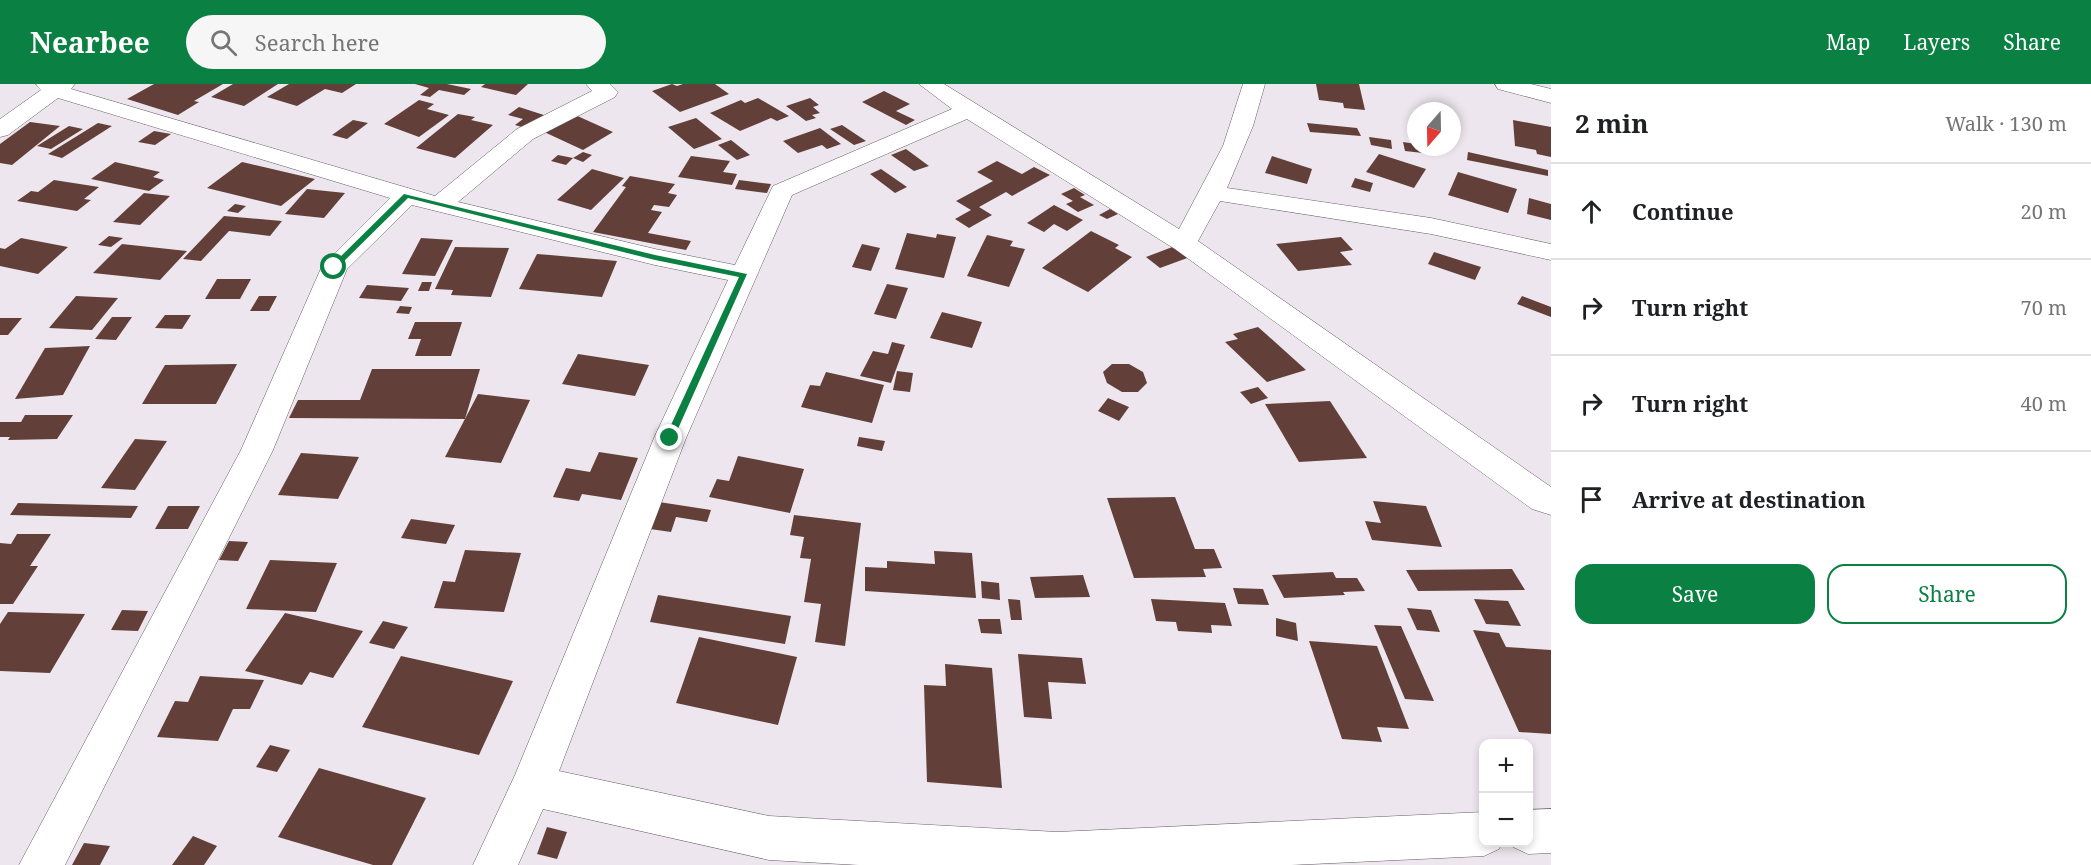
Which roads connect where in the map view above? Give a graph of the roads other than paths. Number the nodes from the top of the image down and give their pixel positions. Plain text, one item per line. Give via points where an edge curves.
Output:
1 (597, 84) edge
2 (930, 84) edge
3 (1254, 84) edge
4 (1519, 85) edge
5 (54, 86) edge
6 (1551, 96) edge
7 (968, 110) junction
8 (0, 130) edge
9 (1213, 193) junction
10 (407, 196) junction
11 (439, 205) junction
12 (1184, 243) junction
13 (1551, 252) edge
14 (744, 275) junction
15 (1549, 504) edge
16 (532, 786) junction
17 (1551, 831) edge
18 (1533, 832) edge
19 (1479, 834) edge
20 (40, 865) edge
21 (495, 865) edge

1 - 11 street via 607,92 525,134
2 - 7 street
3 - 9 street via 1247,115
4 - 6 street
5 - 8 street
5 - 10 street
7 - 12 street
7 - 14 street via 782,191
9 - 12 street
9 - 13 street via 1431,226
10 - 11 street
10 - 20 street via 334,267 257,450
11 - 14 street via 655,258
12 - 15 street
14 - 16 street via 670,438
16 - 19 street via 769,838 1057,854
16 - 21 street
17 - 18 street

